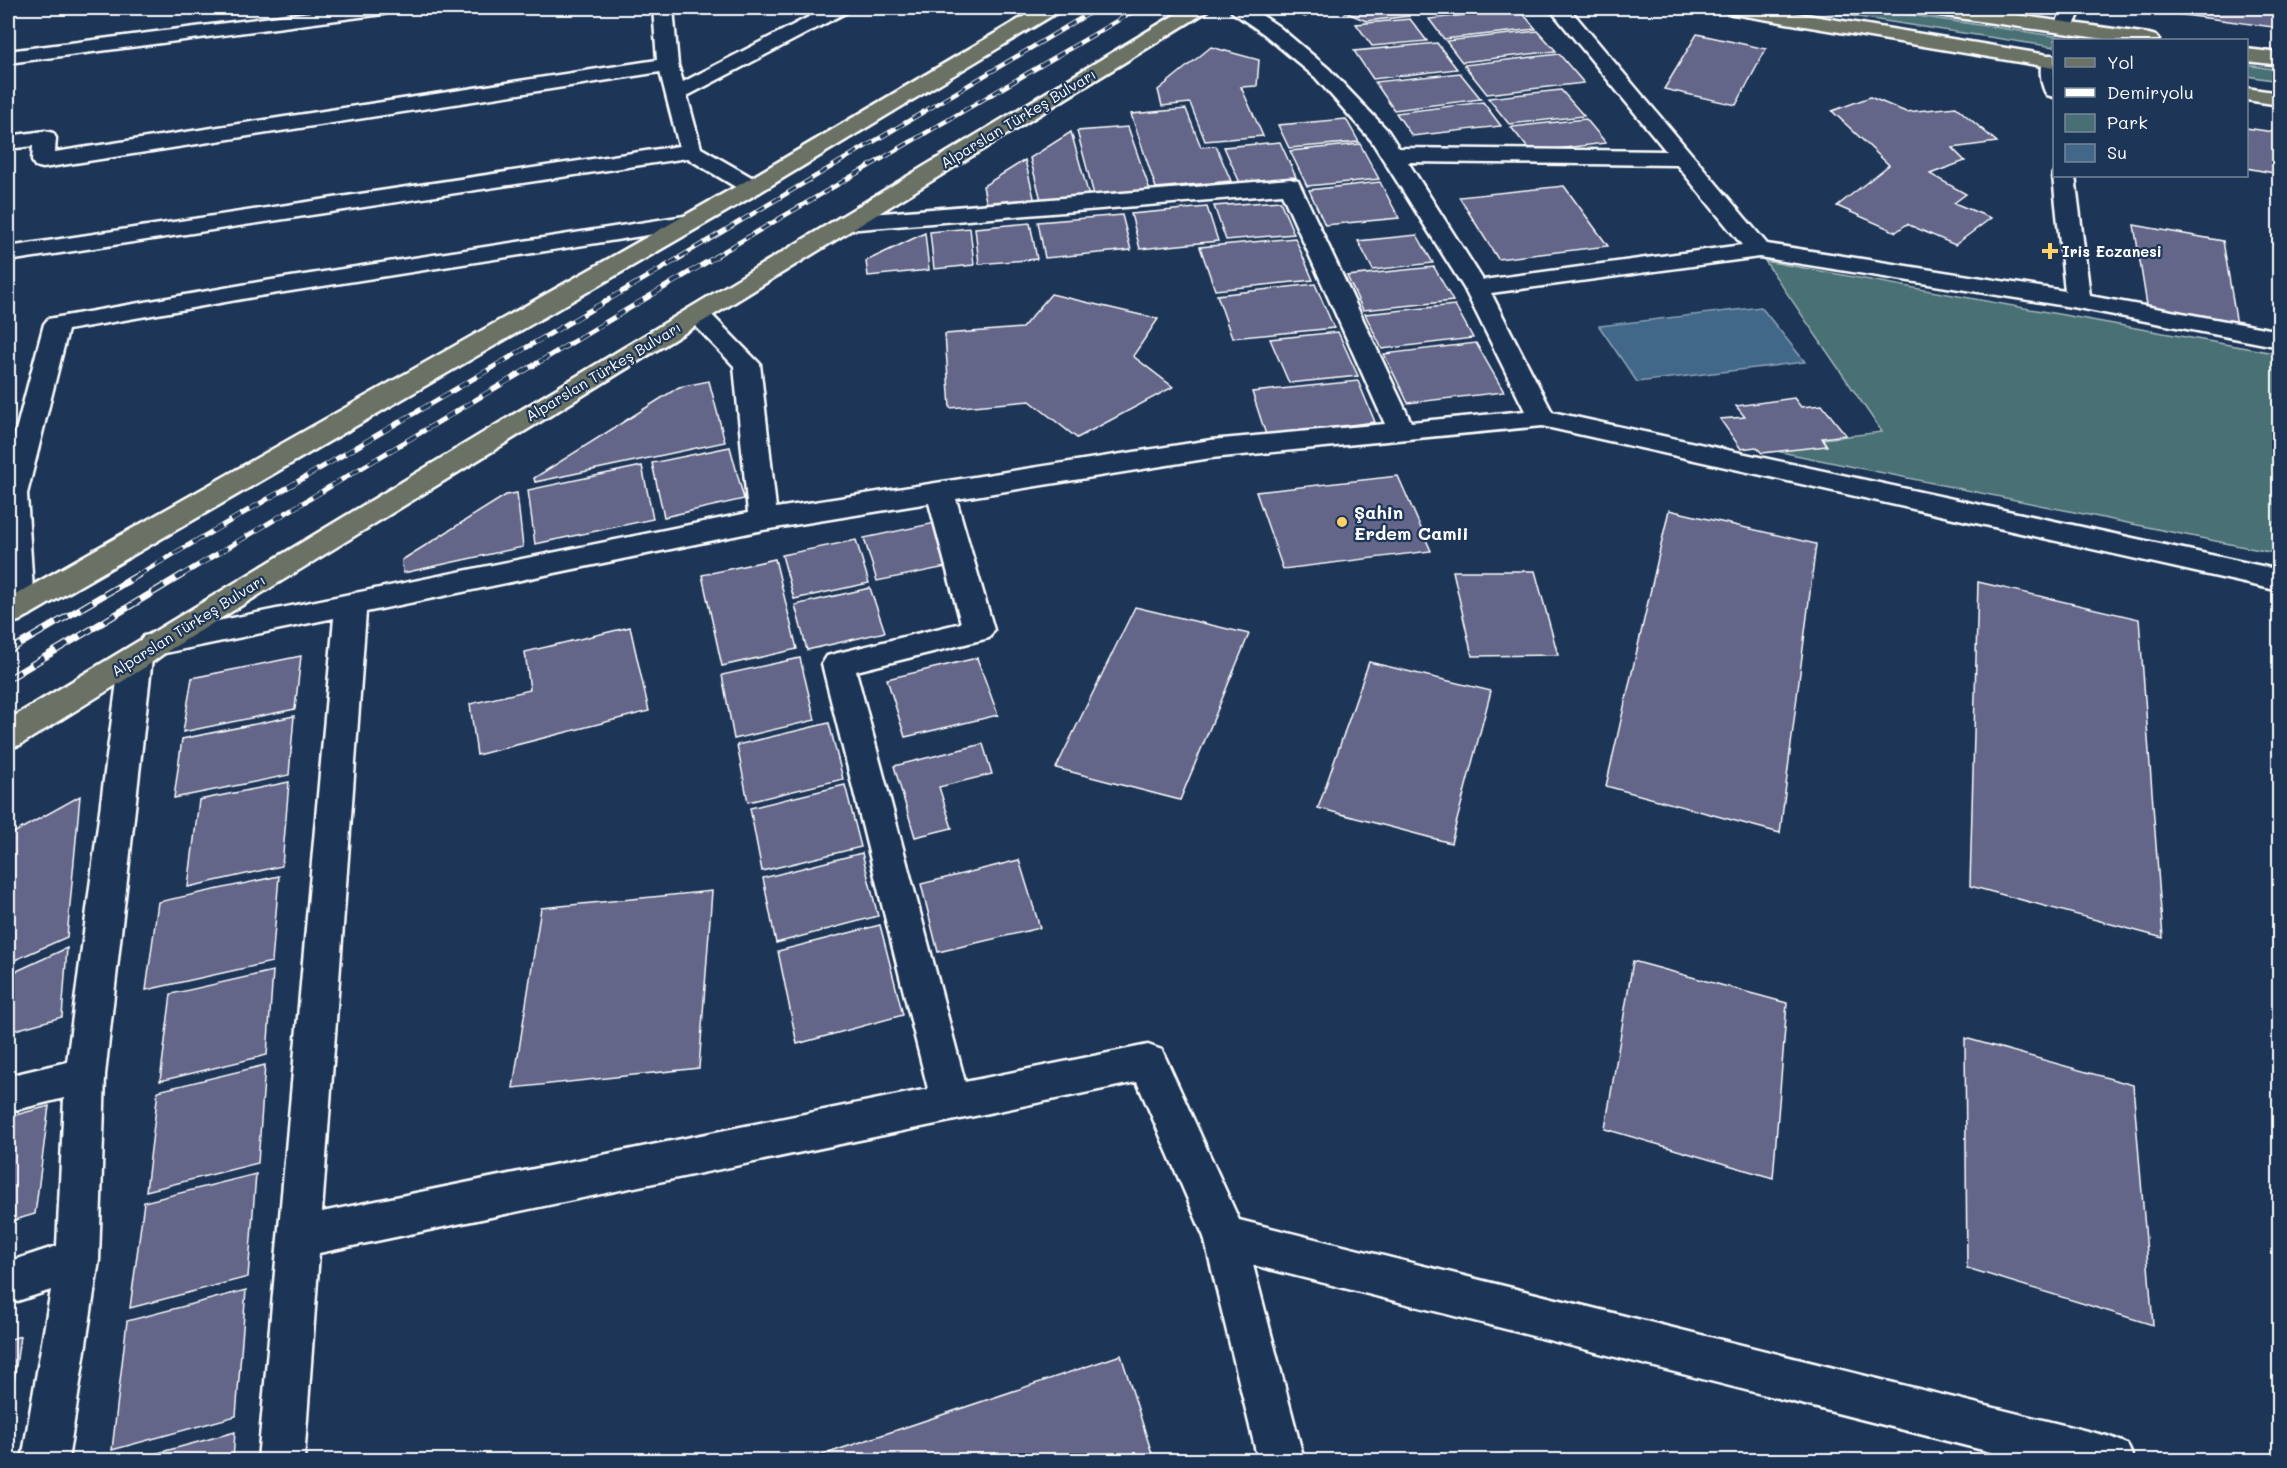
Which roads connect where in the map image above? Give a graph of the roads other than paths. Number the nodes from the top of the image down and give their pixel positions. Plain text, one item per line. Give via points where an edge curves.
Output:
1 (383, 8) edge
2 (663, 8) edge
3 (840, 8) edge
4 (1052, 8) edge
5 (1199, 8) edge
6 (1239, 8) edge
7 (1559, 8) edge
8 (1733, 8) edge
9 (1931, 8) edge
10 (2072, 8) edge
11 (2064, 28) junction
12 (2142, 39) edge
13 (2248, 55) edge
14 (8, 57) edge
15 (2280, 59) edge
16 (2053, 61) edge
17 (668, 65) junction
18 (677, 93) junction
19 (2248, 94) edge
20 (2280, 99) edge
21 (8, 143) edge
22 (690, 151) junction
23 (1392, 155) junction
24 (1683, 158) junction
25 (2064, 177) edge
26 (752, 188) junction
27 (691, 222) junction
28 (847, 223) junction
29 (1759, 250) junction
30 (8, 254) edge
31 (1476, 288) junction
32 (2078, 301) junction
33 (697, 314) junction
34 (2280, 339) edge
35 (1542, 418) junction
36 (1401, 430) junction
37 (940, 492) junction
38 (763, 520) junction
39 (2280, 581) edge
40 (351, 604) junction
41 (13, 610) edge
42 (145, 651) junction
43 (8, 736) edge
44 (85, 1075) junction
45 (8, 1094) edge
46 (951, 1102) junction
47 (299, 1237) junction
48 (1225, 1237) junction
49 (78, 1260) junction
50 (8, 1283) edge
51 (45, 1461) edge
52 (280, 1461) edge
53 (1281, 1461) edge
54 (2111, 1461) edge

1 - 14 street
2 - 17 street
3 - 18 street
4 - 26 main road
5 - 28 main road, Alparslan Türkeş Bulvarı
6 - 23 street via 1322,73 1380,136
7 - 24 street
8 - 16 main road
9 - 11 main road
10 - 11 street
11 - 12 main road
13 - 15 main road
17 - 18 street
17 - 21 street via 43,161 45,138
18 - 22 street
19 - 20 main road
22 - 26 street
22 - 30 street
23 - 24 street
23 - 31 street
24 - 29 street
25 - 32 street
26 - 27 main road
27 - 41 main road
27 - 41 street via 57,324 13,494
28 - 33 main road, Alparslan Türkeş Bulvarı
28 - 36 street via 1290,186
29 - 31 street
29 - 32 street
31 - 35 street
32 - 34 street
33 - 38 street via 747,364
33 - 42 main road, Alparslan Türkeş Bulvarı
35 - 36 street
35 - 39 street
36 - 37 street via 1211,449
37 - 38 street
37 - 46 street via 978,630 838,664
38 - 40 street
40 - 42 street
40 - 47 street
42 - 43 main road, Alparslan Türkeş Bulvarı
42 - 44 street
44 - 45 street
44 - 49 street
46 - 47 street
46 - 48 street via 1148,1062
47 - 52 street
48 - 53 street
48 - 54 street
49 - 50 street
49 - 51 street

